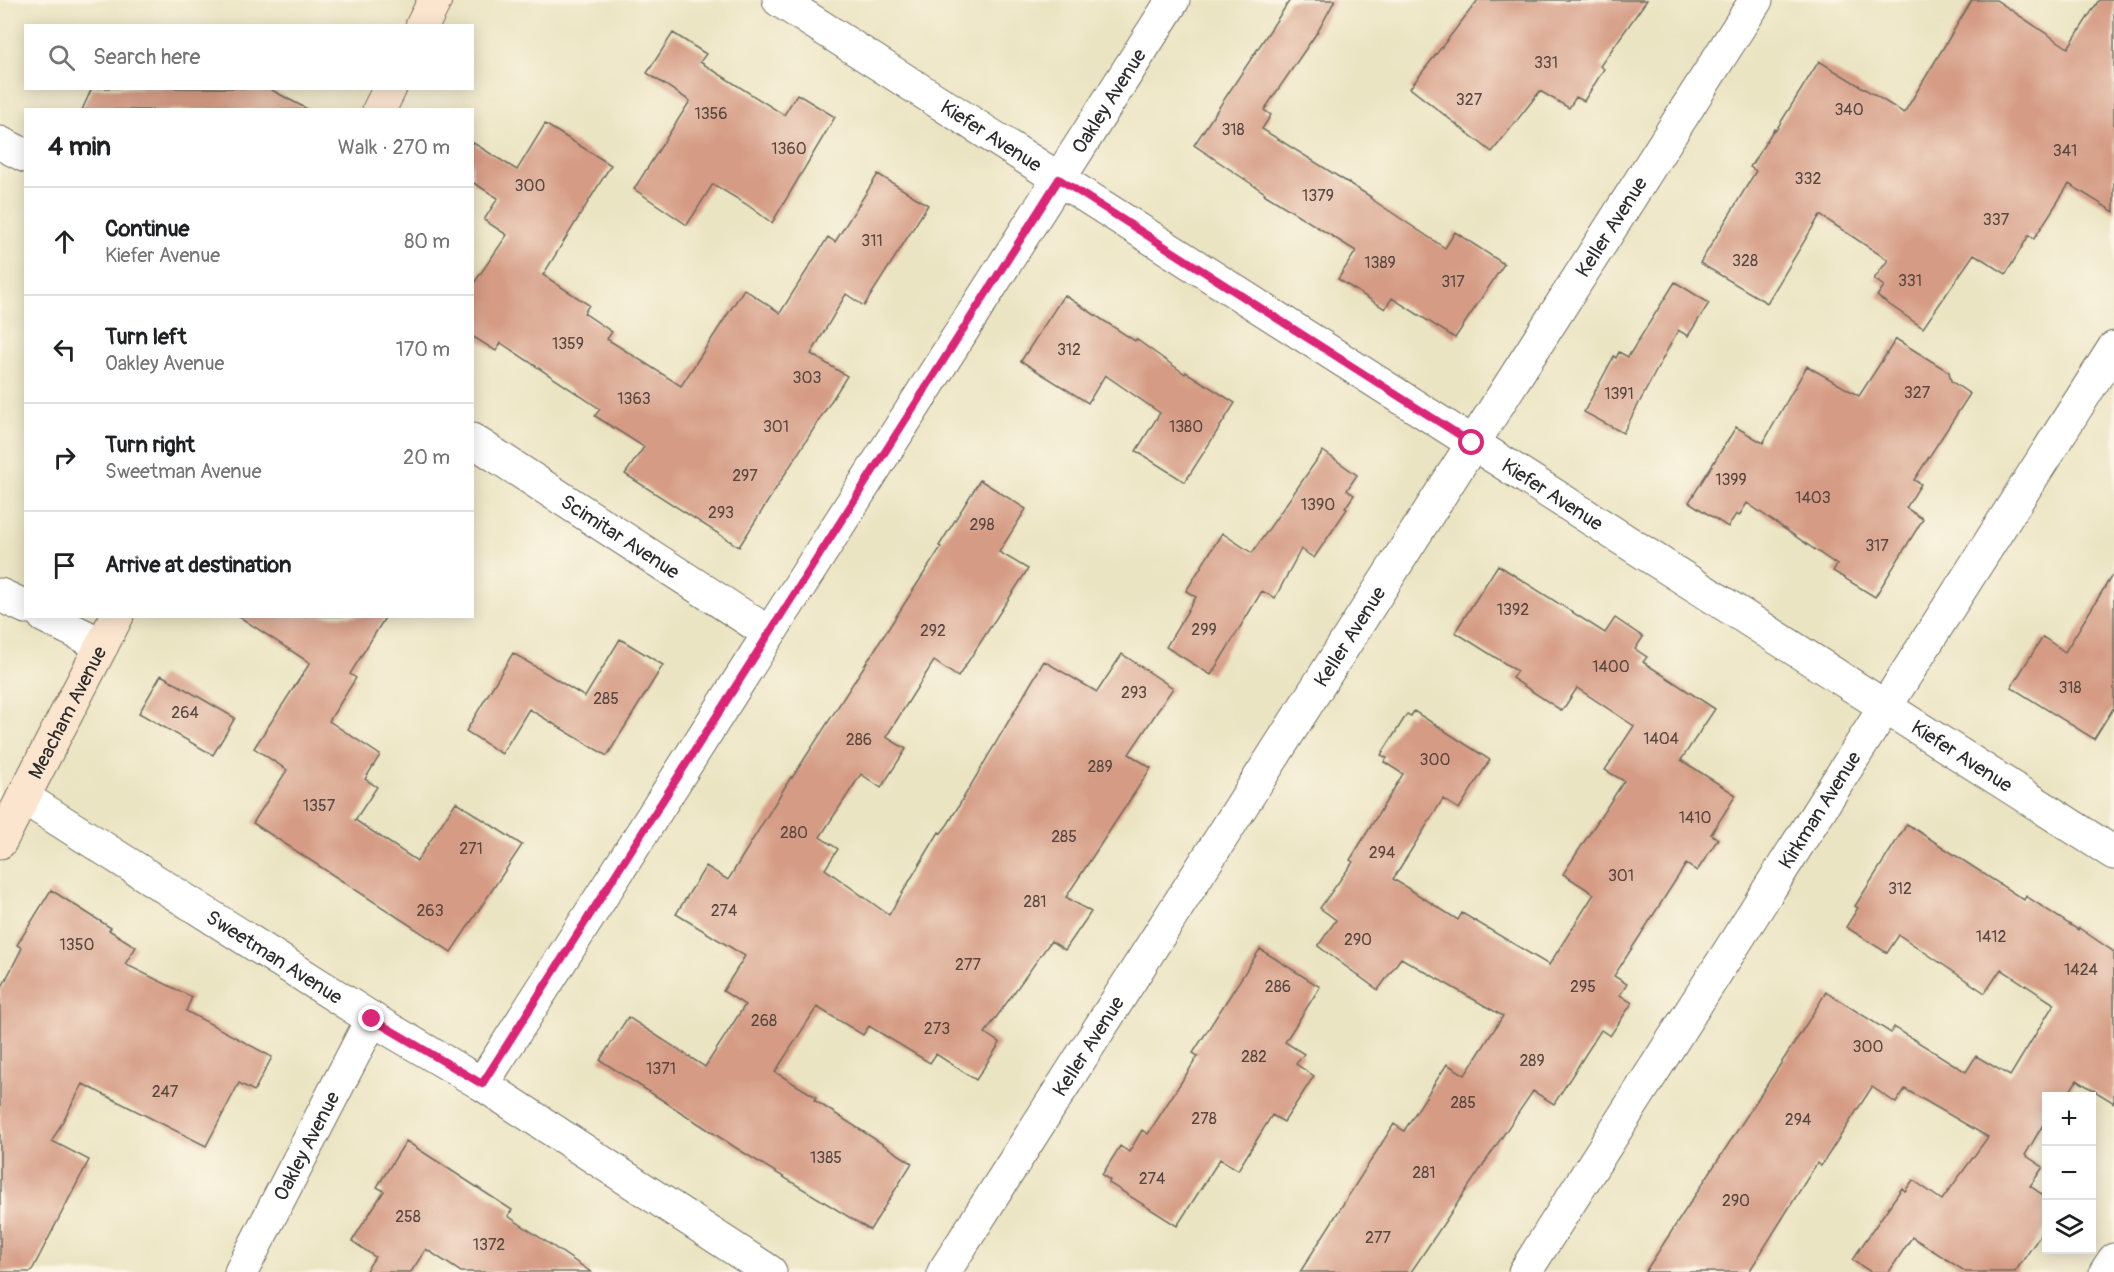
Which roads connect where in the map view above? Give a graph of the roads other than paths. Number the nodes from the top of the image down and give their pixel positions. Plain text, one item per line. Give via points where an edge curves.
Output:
1 (435, 0) edge
2 (779, 0) edge
3 (1173, 0) edge
4 (1756, 0) edge
5 (423, 24) edge
6 (389, 90) edge
7 (380, 108) edge
8 (0, 143) edge
9 (24, 155) edge
10 (1059, 179) junction
11 (2114, 348) edge
12 (474, 441) edge
13 (1472, 443) junction
14 (0, 595) edge
15 (24, 606) edge
16 (48, 618) edge
17 (116, 618) edge
18 (770, 633) junction
19 (102, 645) junction
20 (1884, 706) junction
21 (23, 797) junction
22 (0, 842) edge
23 (2114, 853) edge
24 (372, 1019) junction
25 (482, 1084) junction
26 (2114, 1260) edge
27 (241, 1272) edge
28 (770, 1272) edge
29 (944, 1272) edge
30 (1525, 1272) edge
31 (2106, 1272) edge

1 - 5 main road
2 - 10 street, Kiefer Avenue
3 - 10 street, Oakley Avenue
4 - 13 street, Keller Avenue
6 - 7 main road
8 - 9 street
10 - 13 street, Kiefer Avenue
10 - 18 street, Oakley Avenue
11 - 20 street, Kirkman Avenue
12 - 18 street, Scimitar Avenue
13 - 20 street, Kiefer Avenue
13 - 29 street, Keller Avenue
14 - 15 street
16 - 19 street
17 - 19 main road, Meacham Avenue
18 - 25 street, Oakley Avenue
19 - 21 main road, Meacham Avenue
20 - 23 street, Kiefer Avenue
20 - 30 street, Kirkman Avenue
21 - 22 main road, Meacham Avenue
21 - 24 street, Sweetman Avenue
24 - 25 street, Sweetman Avenue
24 - 27 street, Oakley Avenue
25 - 28 street, Sweetman Avenue
26 - 31 street

